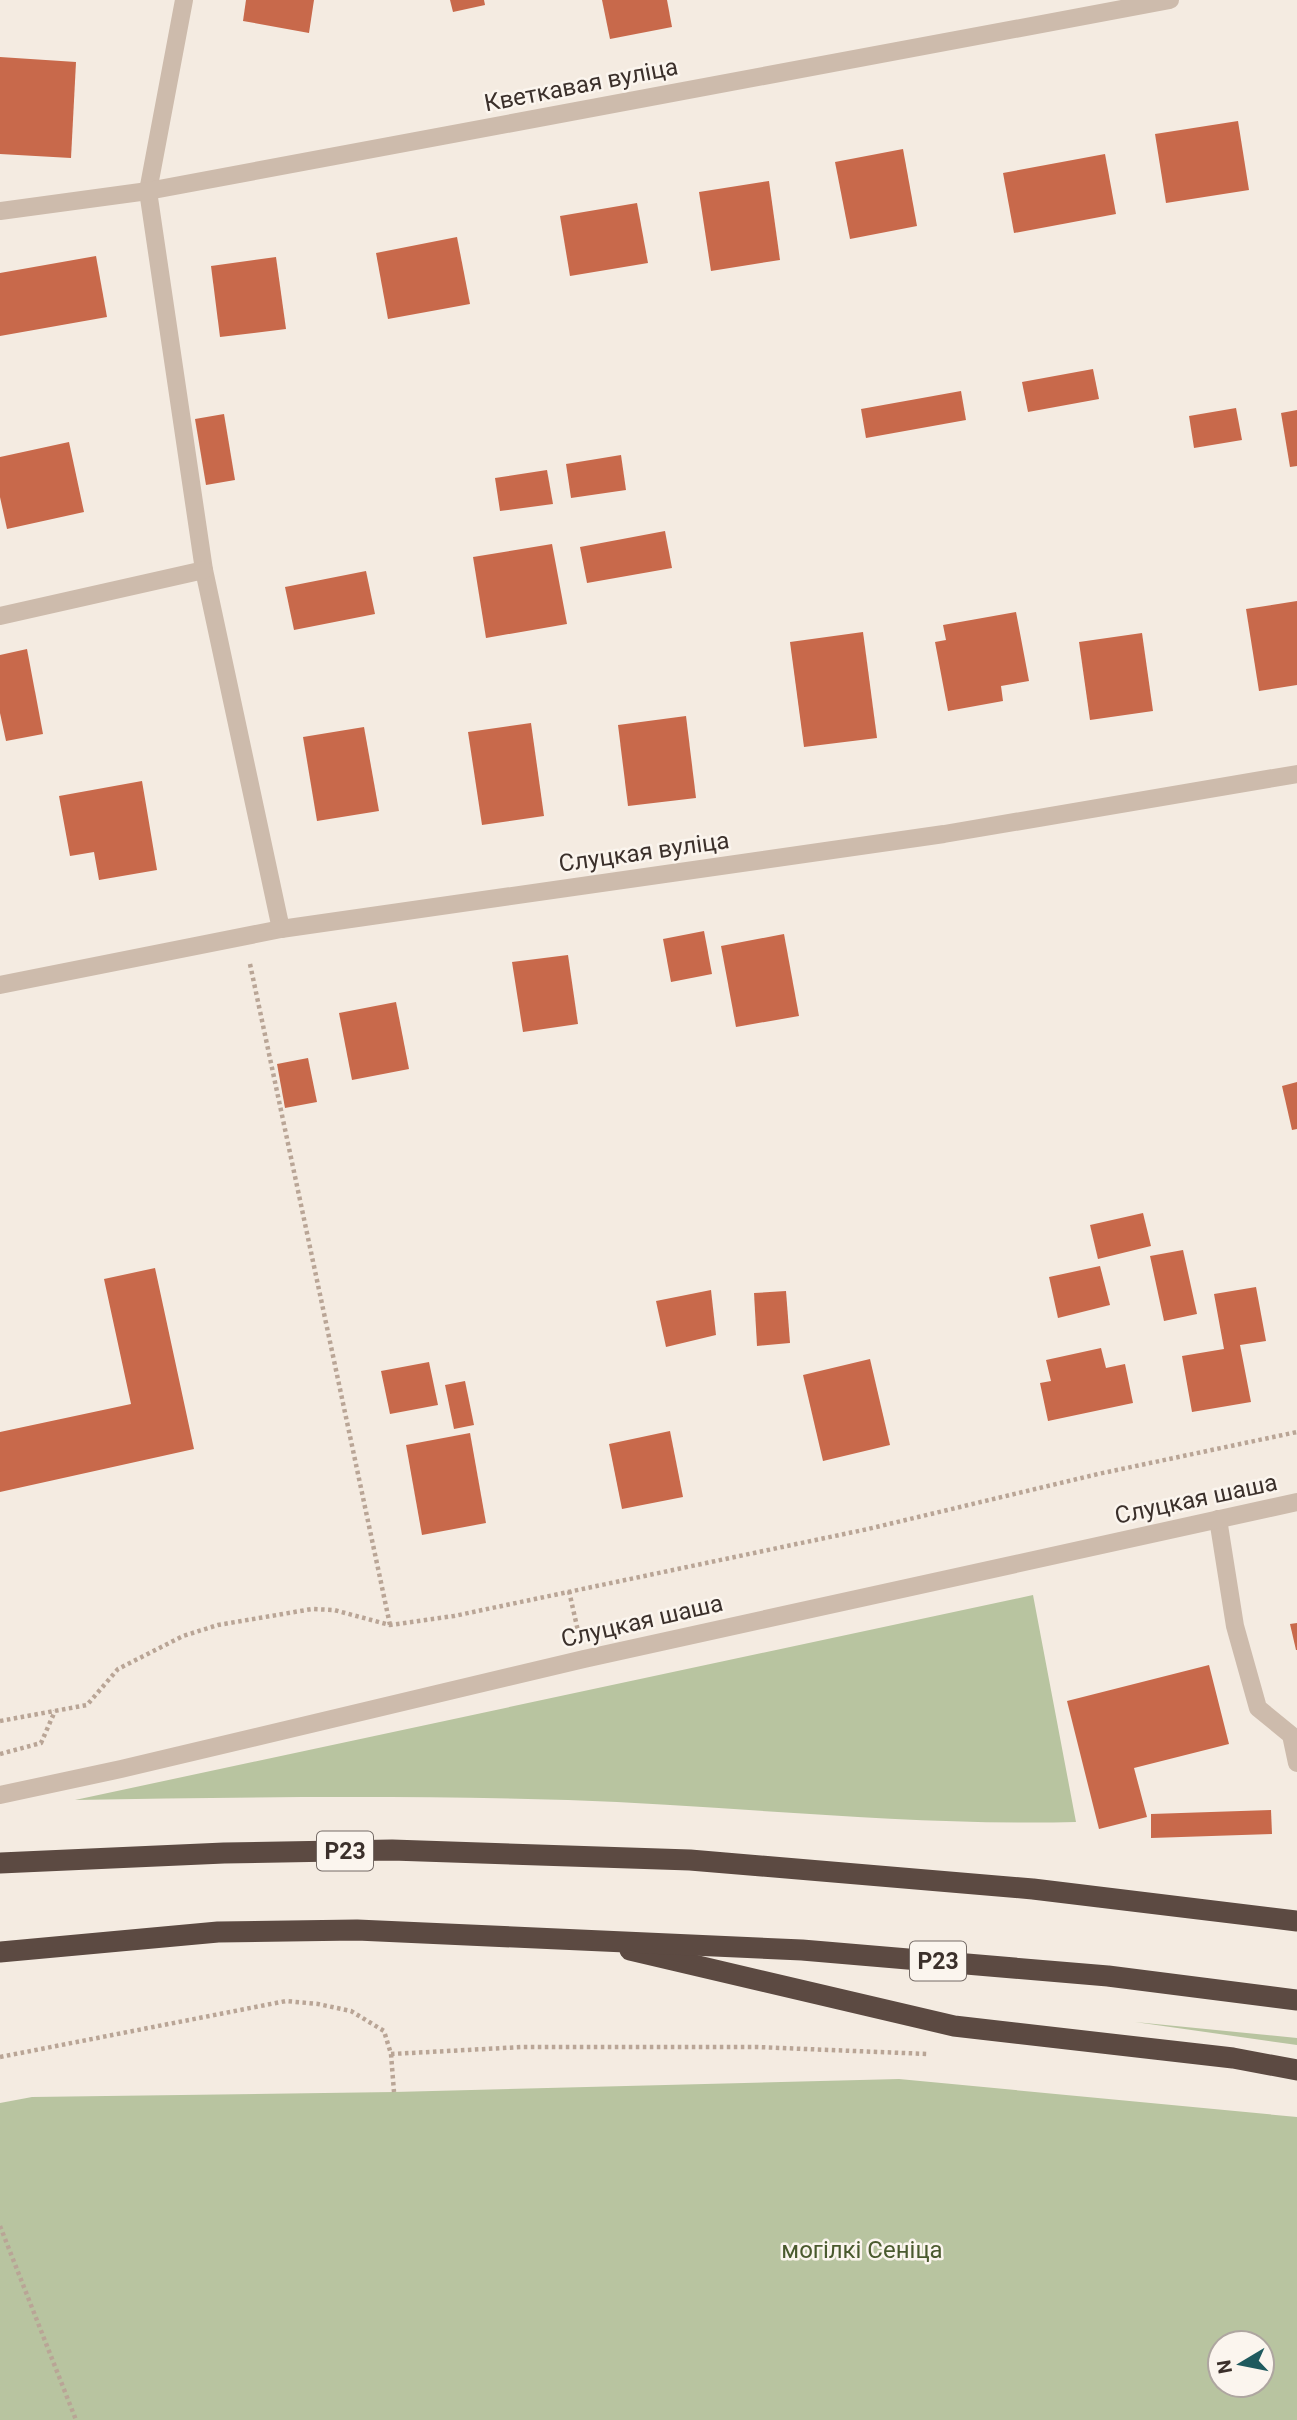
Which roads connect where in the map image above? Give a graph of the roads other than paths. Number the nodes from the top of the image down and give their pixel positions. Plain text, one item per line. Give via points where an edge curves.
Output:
1 (184, 0) edge
2 (1170, 0) edge
3 (148, 191) junction
4 (0, 211) edge
5 (204, 570) junction
6 (0, 617) edge
7 (1297, 774) edge
8 (281, 929) junction
9 (0, 985) edge
10 (1297, 1502) edge
11 (1217, 1519) junction
12 (1297, 1763) edge
13 (0, 1795) edge
14 (0, 1863) edge
15 (1297, 1921) edge
16 (577, 1938) junction
17 (0, 1952) edge
18 (1297, 2000) edge
19 (1297, 2070) edge

1 - 3 street
2 - 3 street, Кветкавая вуліца
3 - 4 street, Кветкавая вуліца
3 - 5 street
5 - 6 street
5 - 8 street
7 - 8 street, Слуцкая вуліца via 944,834
8 - 9 street, Слуцкая вуліца
10 - 11 street, Слуцкая шаша
11 - 12 street via 1235,1626 1258,1709 1291,1735
11 - 13 street, Слуцкая шаша
14 - 15 highway, Р23 via 392,1850 690,1860 1032,1889
16 - 17 highway, Р23 via 357,1930 218,1932
16 - 18 highway, Р23 via 802,1950 1108,1976
16 - 19 highway via 954,2026 1233,2058

